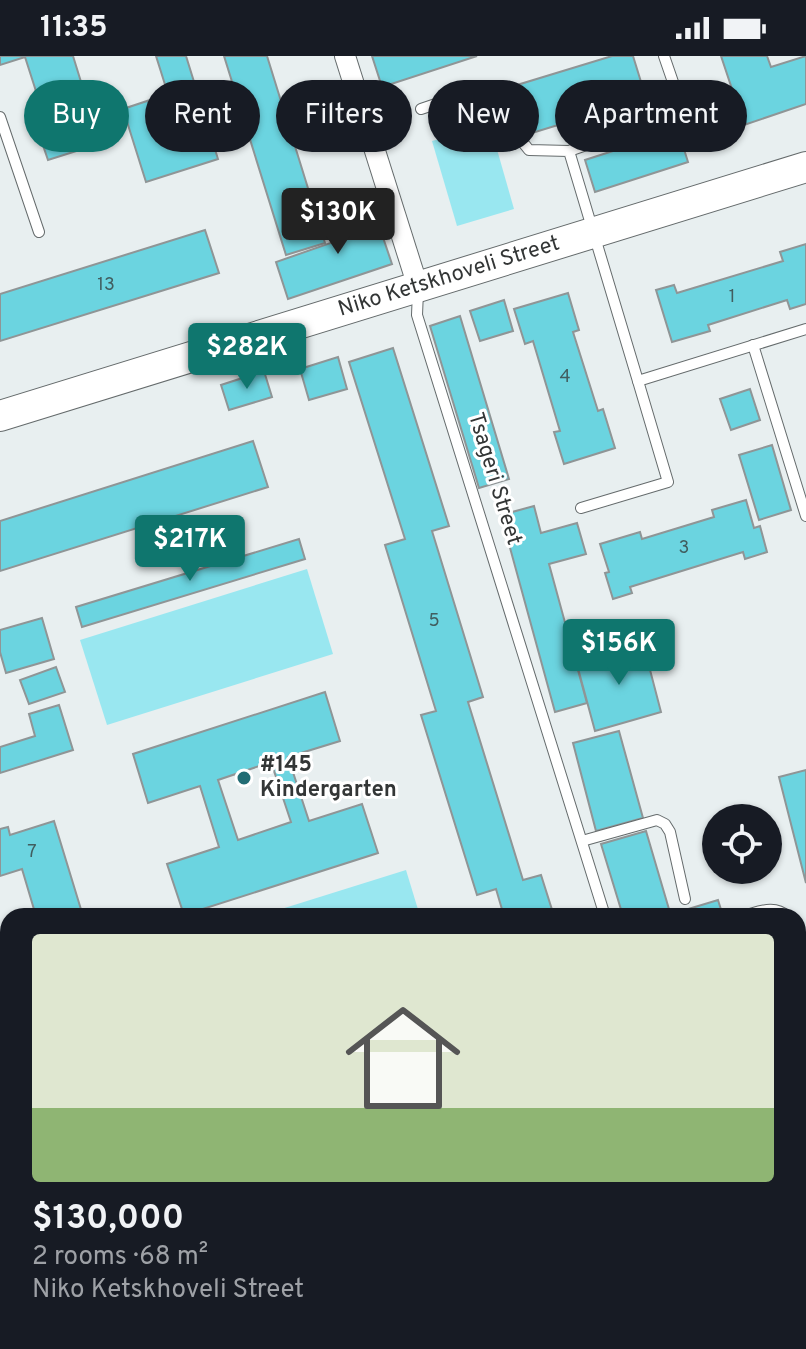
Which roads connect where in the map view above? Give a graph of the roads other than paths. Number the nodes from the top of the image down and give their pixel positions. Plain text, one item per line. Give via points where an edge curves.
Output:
1 (345, 56) edge
2 (664, 56) edge
3 (672, 80) edge
4 (421, 109) dead end
5 (0, 117) edge
6 (555, 151) edge
7 (569, 152) edge
8 (806, 167) edge
9 (39, 232) dead end
10 (592, 233) junction
11 (418, 287) junction
12 (806, 329) edge
13 (753, 345) junction
14 (638, 381) junction
15 (0, 416) edge
16 (581, 508) dead end
17 (806, 516) edge
18 (582, 841) junction
19 (685, 899) dead end
20 (603, 908) edge

1 - 11 street, Tsageri Street
2 - 3 lane
4 - 6 lane via 480,89 529,150
5 - 9 lane
7 - 10 lane
8 - 10 street, Niko Ketskhoveli Street
10 - 11 street, Niko Ketskhoveli Street
10 - 14 lane
11 - 15 street, Niko Ketskhoveli Street
11 - 18 lane, Tsageri Street via 417,315
12 - 13 lane
13 - 14 lane
13 - 17 lane
14 - 16 lane via 668,482
18 - 19 lane via 657,820 665,824
18 - 20 lane, Tsageri Street

